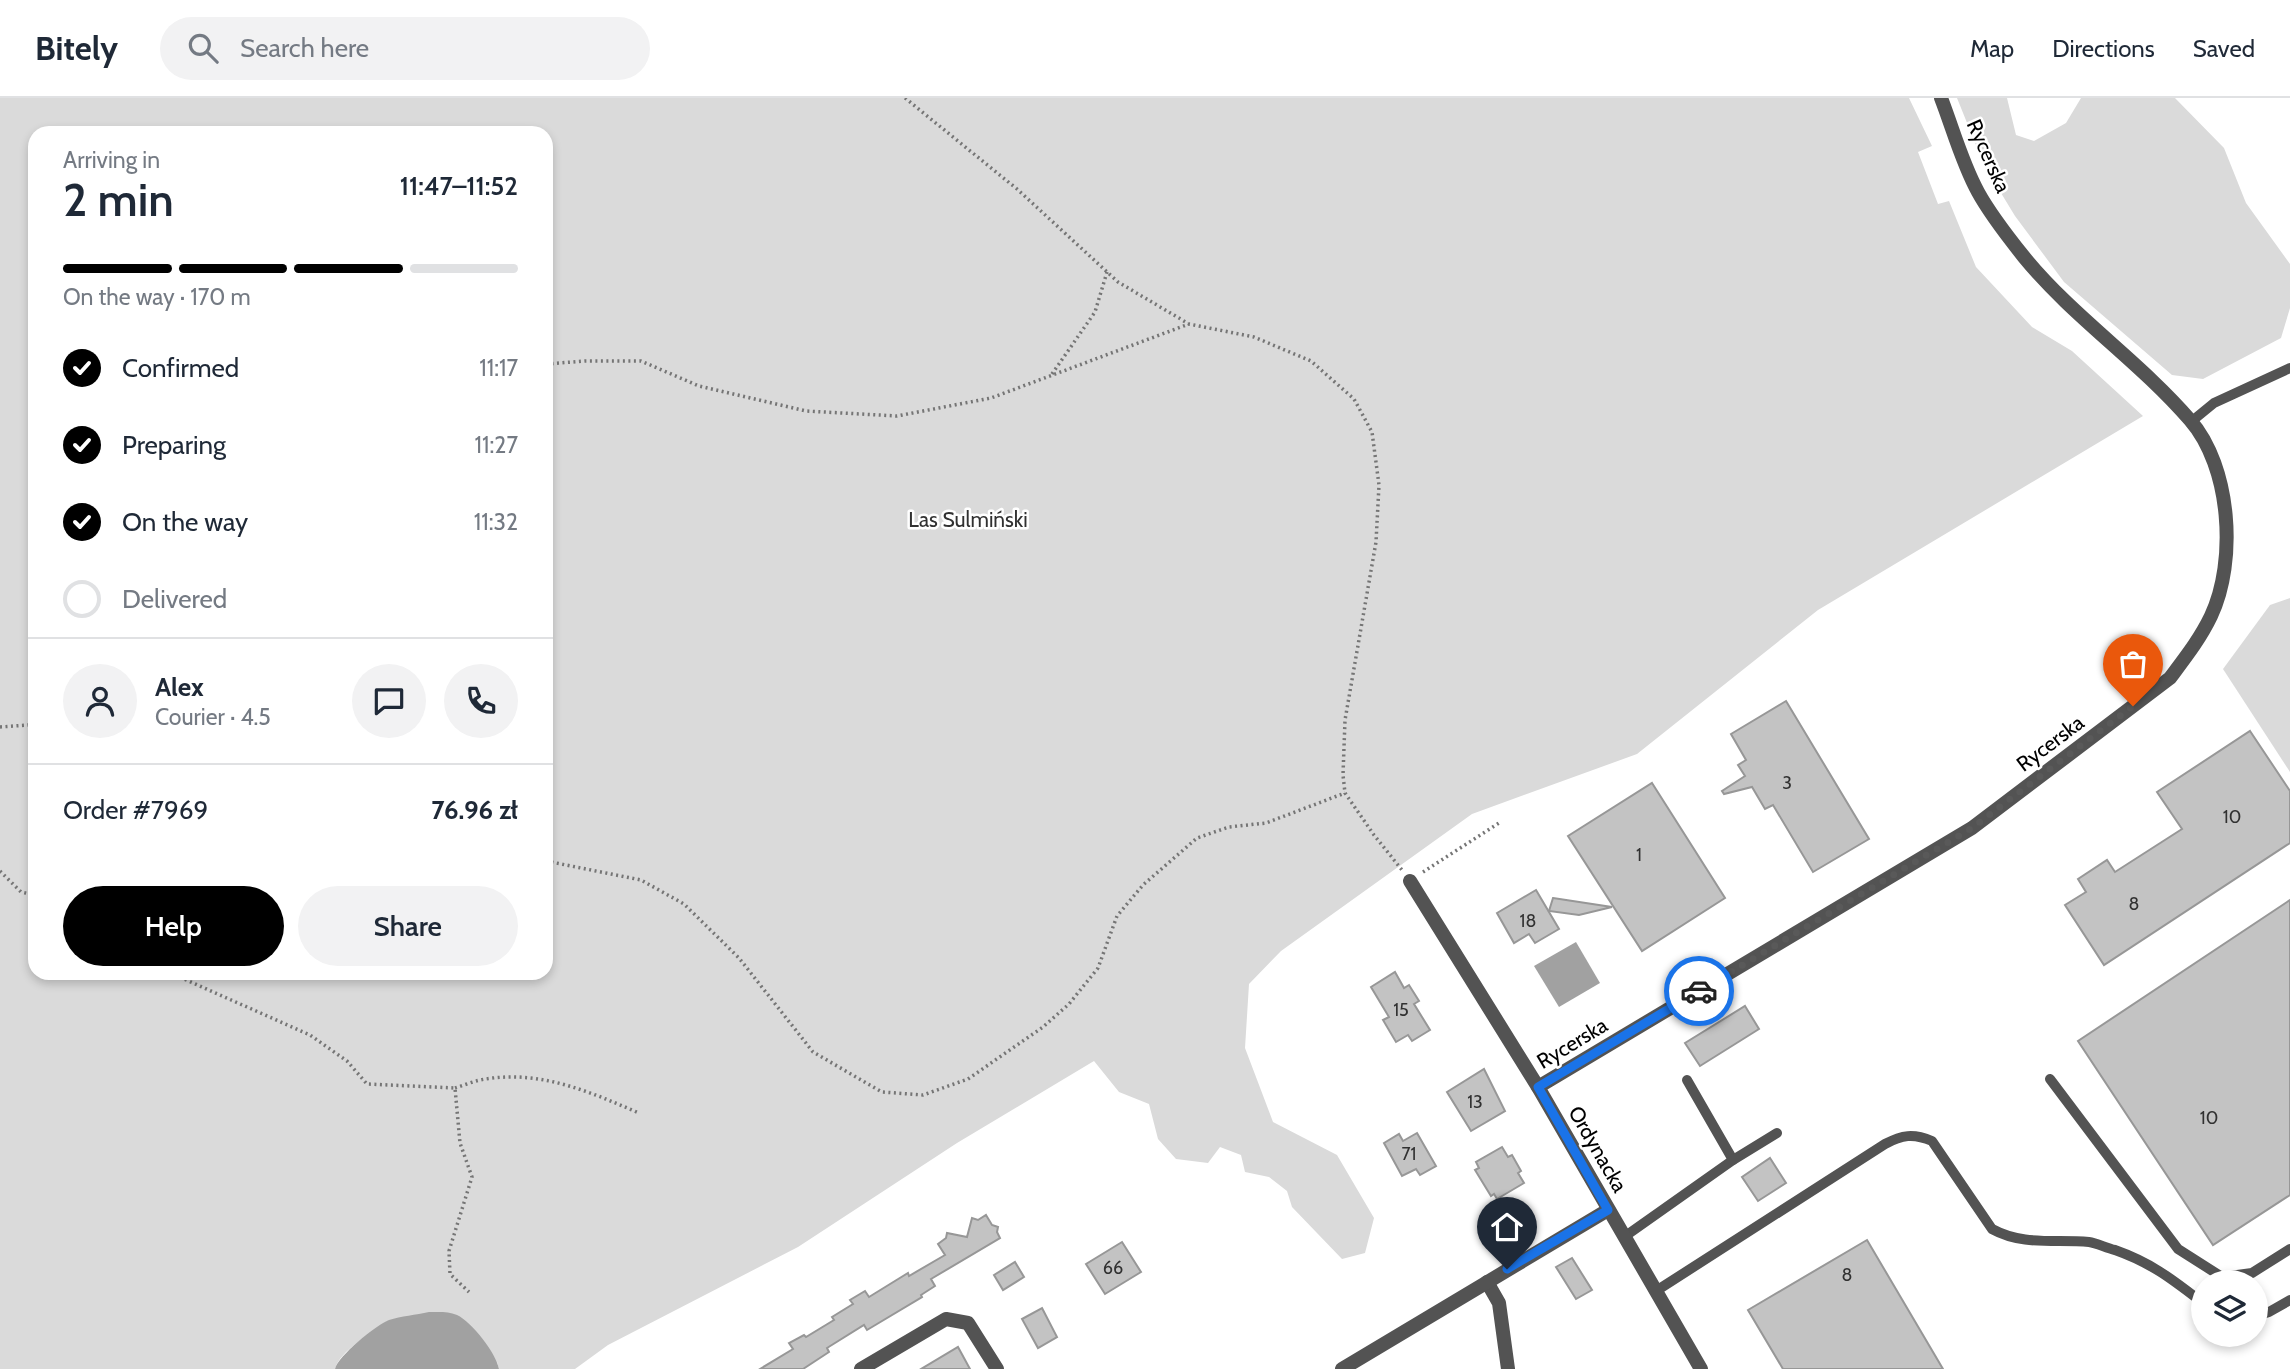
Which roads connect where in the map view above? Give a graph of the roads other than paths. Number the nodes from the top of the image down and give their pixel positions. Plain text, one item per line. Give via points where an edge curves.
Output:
1 (1941, 98) edge
2 (2290, 368) edge
3 (2192, 421) junction
4 (1410, 881) road end
5 (2050, 1079) dead end
6 (1687, 1080) dead end
7 (1538, 1087) junction
8 (1777, 1133) dead end
9 (1733, 1160) junction
10 (1608, 1210) junction
11 (1624, 1237) junction
12 (2290, 1249) edge
13 (1487, 1282) junction
14 (1656, 1291) junction
15 (2191, 1294) edge
16 (2290, 1300) edge
17 (2268, 1312) edge
18 (860, 1369) edge
19 (997, 1369) edge
20 (1342, 1369) edge
21 (1508, 1369) edge
22 (1701, 1369) edge

1 - 3 street, Rycerska via 1978,192 2023,256
2 - 3 lane via 2214,403
3 - 7 street, Rycerska via 2220,479 2225,563 2212,615 2170,678 1972,828
4 - 7 street, Ordynacka
5 - 12 lane via 2178,1249 2222,1277 2252,1273
6 - 9 lane
7 - 10 street, Ordynacka
8 - 9 lane
9 - 11 lane
10 - 11 street, Ordynacka
10 - 13 street
11 - 14 street, Ordynacka
13 - 20 street
13 - 21 street via 1499,1303
14 - 15 lane via 1885,1144 1900,1136 1917,1135 1931,1141 1992,1229 2023,1240 2091,1242 2161,1270
14 - 22 street, Ordynacka
16 - 17 lane
18 - 19 street via 946,1319 968,1323

